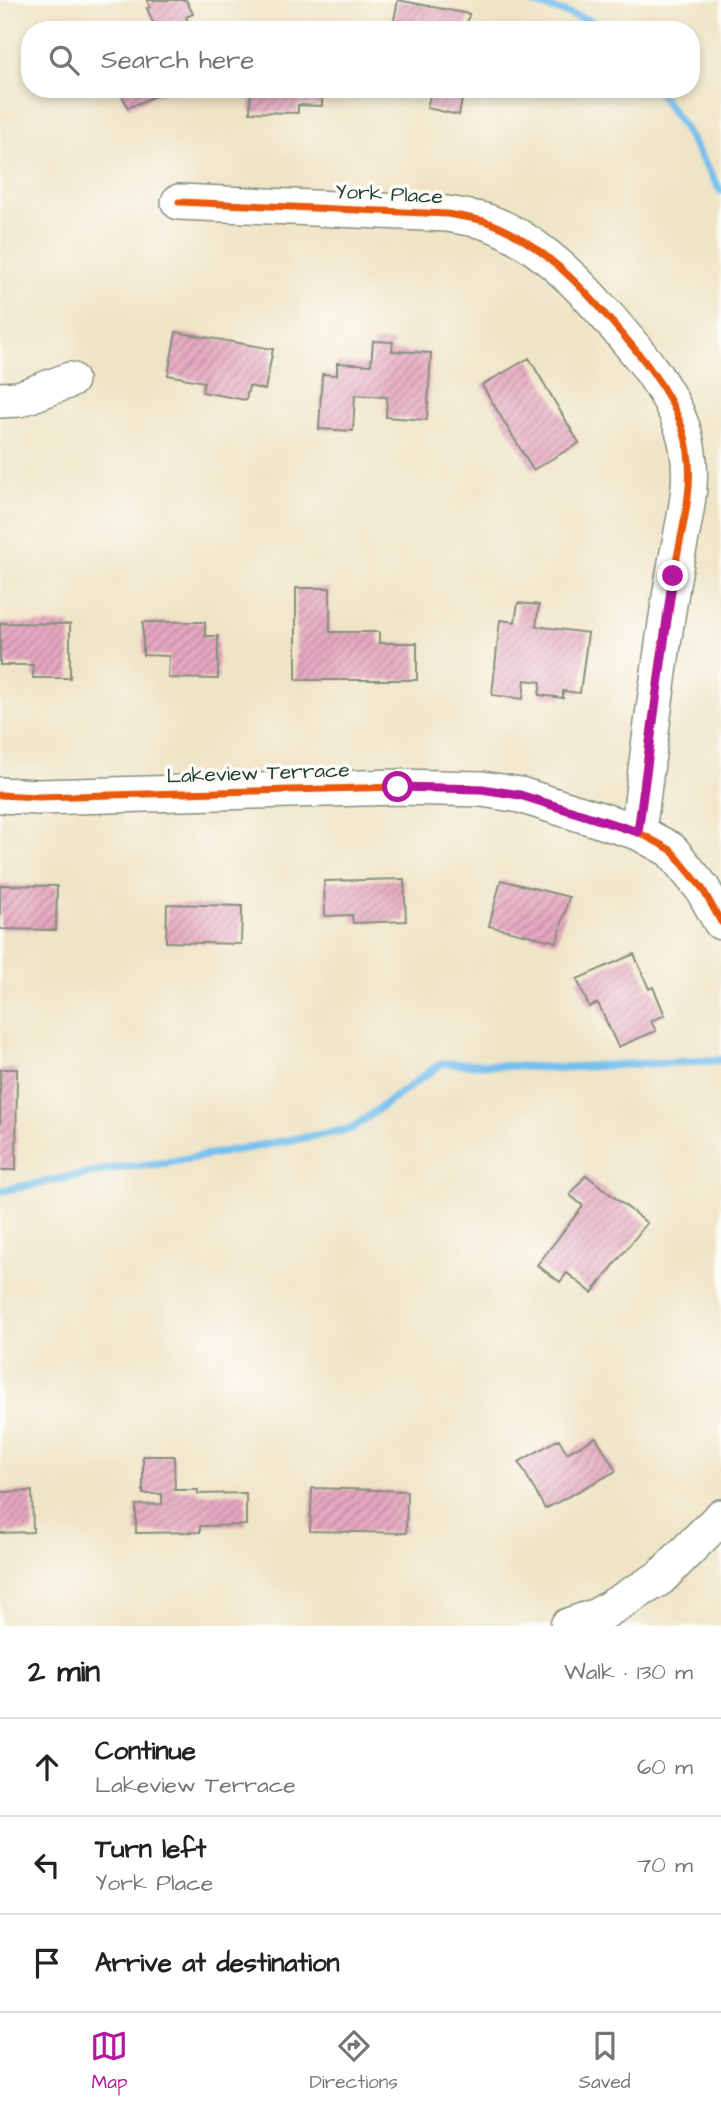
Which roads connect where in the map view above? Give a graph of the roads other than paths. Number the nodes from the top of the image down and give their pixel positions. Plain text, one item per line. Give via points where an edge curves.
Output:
1 (178, 202) dead end
2 (70, 380) dead end
3 (0, 400) edge
4 (0, 795) edge
5 (638, 832) junction
6 (721, 922) edge
7 (721, 1517) edge
8 (568, 1626) edge

1 - 5 street, York Place via 447,214 484,221 516,235 574,278 634,347 669,397 683,429 690,477
2 - 3 street via 19,399
4 - 5 street, Lakeview Terrace via 482,789 552,803
5 - 6 street, Lakeview Terrace via 671,850 702,888
7 - 8 street via 660,1577 597,1616

